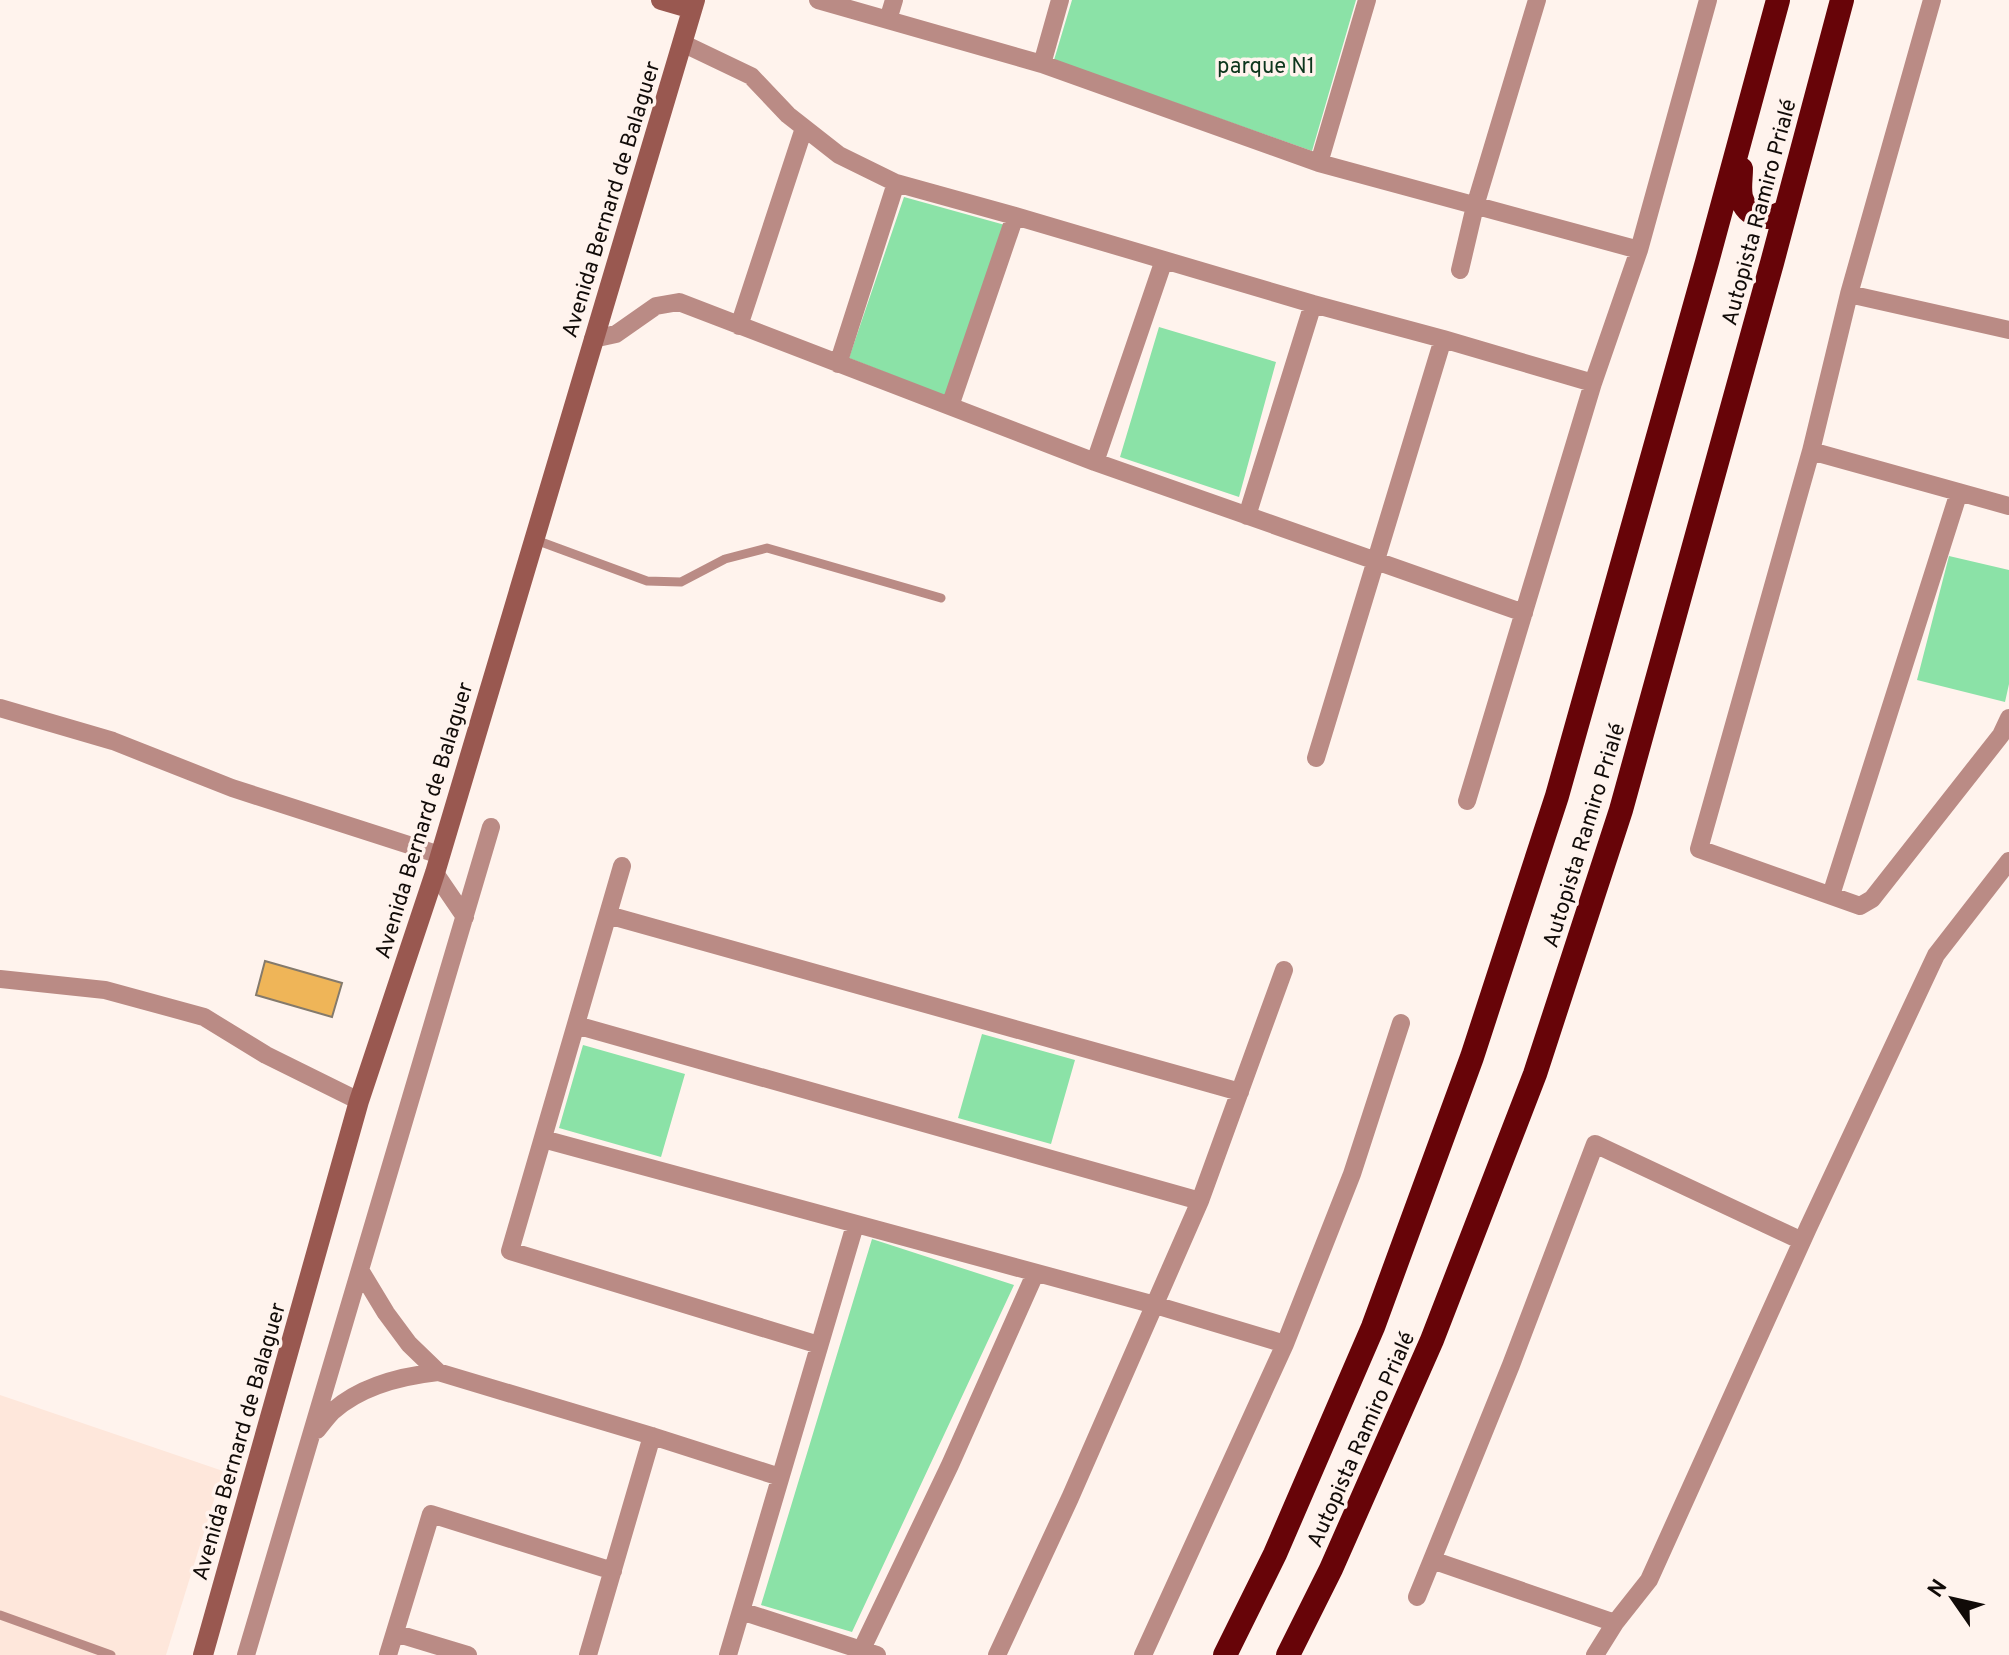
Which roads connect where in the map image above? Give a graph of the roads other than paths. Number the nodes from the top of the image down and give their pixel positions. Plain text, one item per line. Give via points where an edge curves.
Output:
1 (661, 0) edge
2 (818, 0) edge
3 (894, 0) edge
4 (1060, 0) edge
5 (1367, 0) edge
6 (1537, 0) edge
7 (1708, 0) edge
8 (1778, 0) edge
9 (1842, 0) edge
10 (1932, 0) edge
11 (693, 5) edge
12 (888, 20) junction
13 (682, 43) junction
14 (1042, 64) junction
15 (804, 128) junction
16 (1742, 135) junction
17 (1319, 163) junction
18 (896, 183) junction
19 (1475, 206) junction
20 (1785, 211) junction
21 (1015, 216) junction
22 (1639, 250) junction
23 (1164, 260) junction
24 (1460, 270) dead end
25 (1849, 294) junction
26 (1313, 304) junction
27 (739, 326) junction
28 (2009, 330) edge
29 (593, 339) junction
30 (1443, 339) junction
31 (838, 364) junction
32 (1593, 383) junction
33 (950, 406) junction
34 (1811, 451) junction
35 (1095, 462) junction
36 (1959, 492) junction
37 (2009, 506) edge
38 (1247, 516) junction
39 (533, 539) junction
40 (1377, 562) junction
41 (941, 598) dead end
42 (1524, 613) junction
43 (0, 708) edge
44 (2009, 718) edge
45 (1316, 758) dead end
46 (1467, 801) dead end
47 (491, 827) dead end
48 (2009, 861) edge
49 (437, 864) junction
50 (622, 866) dead end
51 (1831, 895) junction
52 (608, 915) junction
53 (465, 917) junction
54 (1284, 970) dead end
55 (0, 979) edge
56 (1401, 1023) dead end
57 (576, 1025) junction
58 (1240, 1092) junction
59 (359, 1101) junction
60 (543, 1139) junction
61 (1200, 1201) junction
62 (855, 1225) junction
63 (1802, 1241) junction
64 (360, 1270) junction
65 (1035, 1274) junction
66 (1155, 1305) junction
67 (1285, 1344) junction
68 (819, 1345) junction
69 (438, 1372) junction
70 (652, 1436) junction
71 (311, 1437) junction
72 (780, 1477) junction
73 (1432, 1560) junction
74 (613, 1571) junction
75 (1417, 1597) dead end
76 (741, 1611) junction
77 (0, 1615) edge
78 (1615, 1623) junction
79 (395, 1633) junction
80 (866, 1653) edge
81 (111, 1655) edge
82 (203, 1655) edge
83 (246, 1655) edge
84 (388, 1655) edge
85 (468, 1655) edge
86 (588, 1655) edge
87 (728, 1655) edge
88 (997, 1655) edge
89 (1143, 1655) edge
90 (1225, 1655) edge
91 (1288, 1655) edge
92 (1595, 1655) edge

1 - 11 street
2 - 12 street
3 - 12 street
4 - 14 street
5 - 17 street
6 - 19 street
7 - 22 street
8 - 16 highway, Autopista Ramiro Prialé
9 - 20 highway, Autopista Ramiro Prialé
10 - 25 street
11 - 13 street, Avenida Bernard de Balaguer
12 - 14 street
13 - 15 street via 751,76
13 - 29 street, Avenida Bernard de Balaguer
14 - 17 street
15 - 18 street via 839,155
15 - 27 street
16 - 20 highway via 1743,201 1759,216
16 - 90 highway, Autopista Ramiro Prialé via 1557,796 1472,1057 1373,1327 1275,1554
17 - 19 street
18 - 21 street
18 - 31 street
19 - 22 street
19 - 24 street
20 - 91 highway, Autopista Ramiro Prialé via 1621,810 1535,1074 1432,1340
21 - 23 street
21 - 33 street
22 - 32 street
23 - 26 street
23 - 35 street
25 - 28 street
25 - 34 street
26 - 30 street
26 - 38 street
27 - 29 street via 679,302 656,306 616,334
27 - 31 street
29 - 39 street, Avenida Bernard de Balaguer
30 - 32 street
30 - 40 street
31 - 33 street
32 - 42 street
33 - 35 street
34 - 36 street
34 - 51 street via 1699,849
35 - 38 street
36 - 37 street
36 - 51 street
38 - 40 street
39 - 41 lane via 647,581 681,582 725,559 767,548
39 - 49 street, Avenida Bernard de Balaguer
40 - 42 street
40 - 45 street
42 - 46 street
43 - 49 street via 113,741
44 - 51 street via 1872,899 1860,906
47 - 53 street
48 - 63 street via 1936,955
49 - 53 street
49 - 59 street, Avenida Bernard de Balaguer
50 - 52 street
52 - 57 street
52 - 58 street
53 - 64 street
54 - 58 street
55 - 59 street via 105,990 204,1017
56 - 67 street via 1352,1174
57 - 60 street
57 - 61 street
58 - 61 street
59 - 82 street, Avenida Bernard de Balaguer
60 - 62 street
60 - 68 street via 510,1251
61 - 66 street
62 - 65 street
62 - 68 street
63 - 73 street via 1595,1144
63 - 78 street via 1649,1580
64 - 69 street via 401,1334
64 - 71 street
65 - 66 street
65 - 80 street
66 - 67 street
66 - 88 street
67 - 89 street
68 - 72 street
69 - 70 street
69 - 71 street via 403,1376 366,1391 334,1410
70 - 72 street
70 - 74 street
71 - 83 street
72 - 76 street
73 - 75 street
73 - 78 street
74 - 79 street via 431,1514
74 - 86 street
76 - 80 street
76 - 87 street
77 - 81 lane
78 - 92 street
79 - 84 street
79 - 85 street

